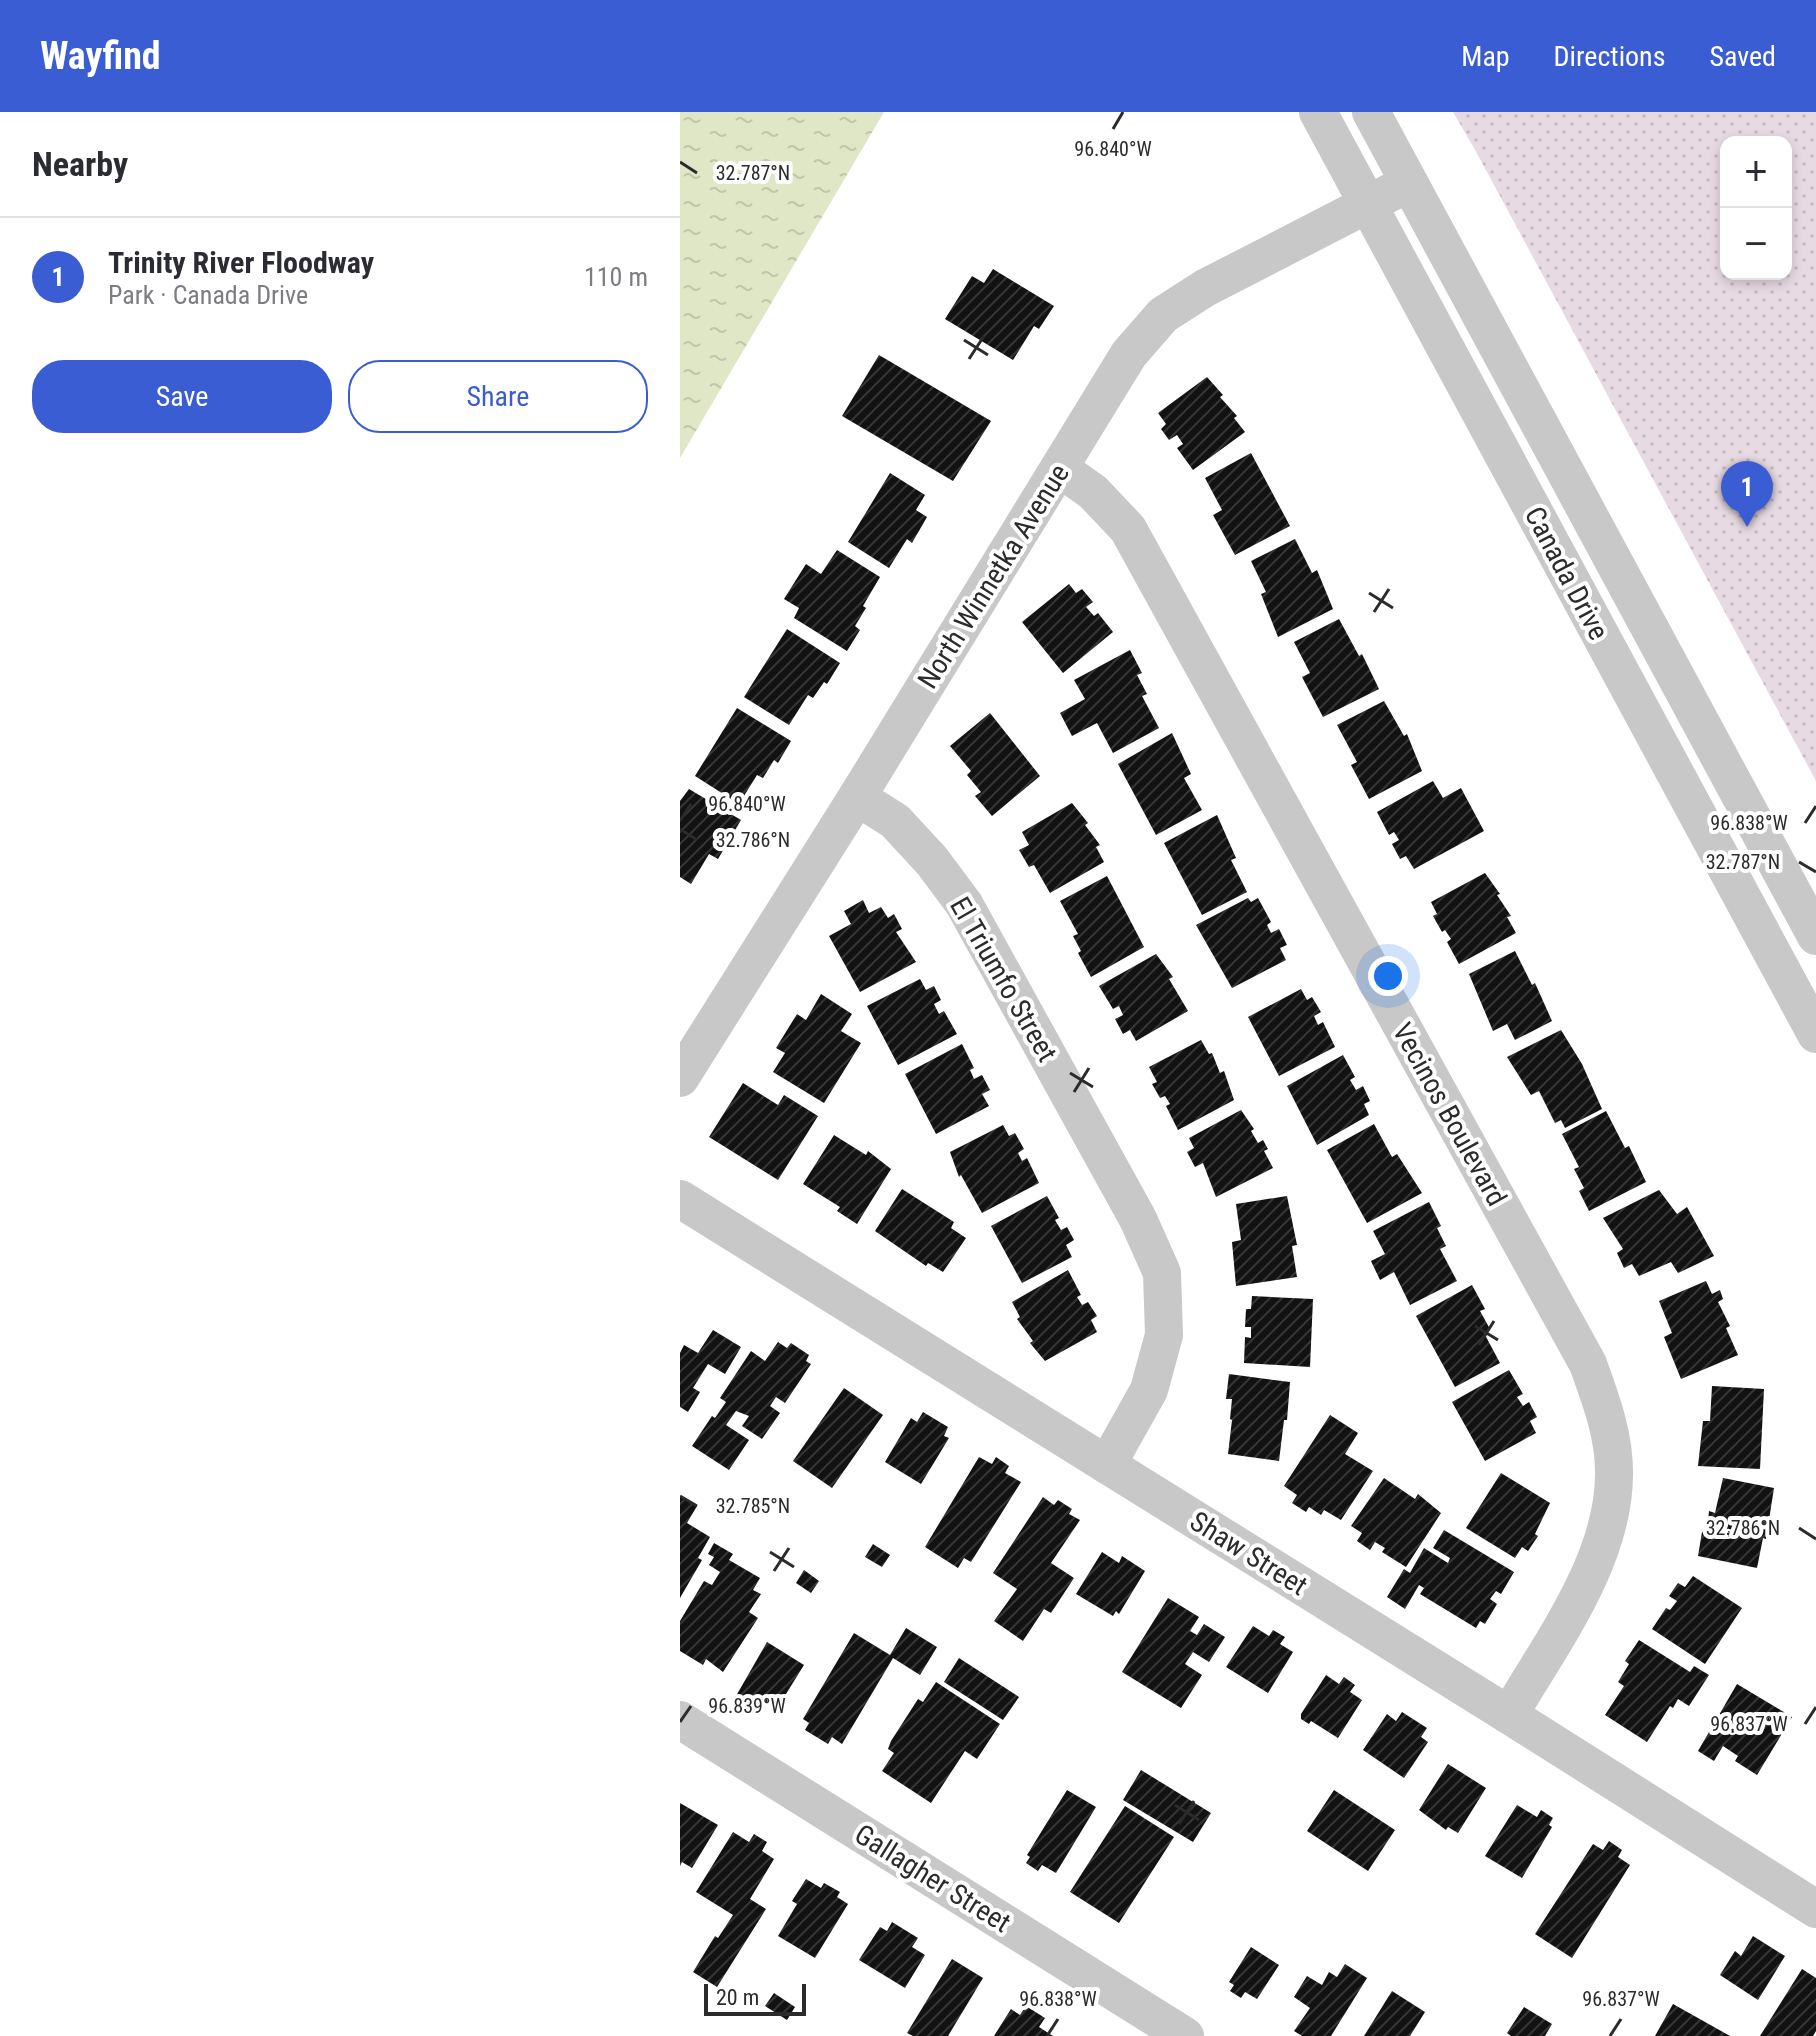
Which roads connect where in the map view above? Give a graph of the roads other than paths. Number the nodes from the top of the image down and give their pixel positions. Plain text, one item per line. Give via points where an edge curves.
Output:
1 (1318, 112) edge
2 (1371, 112) edge
3 (1409, 183) junction
4 (1367, 204) junction
5 (1059, 468) junction
6 (857, 797) junction
7 (1816, 936) edge
8 (1816, 1034) edge
9 (680, 1078) edge
10 (680, 1199) edge
11 (1107, 1465) junction
12 (1509, 1715) junction
13 (680, 1720) edge
14 (1816, 1909) edge
15 (1185, 2036) edge

1 - 4 street, Canada Drive
2 - 3 street, Canada Drive
3 - 4 street, North Winnetka Avenue
3 - 7 street, Canada Drive
4 - 5 street, North Winnetka Avenue via 1163,315 1129,354
4 - 8 street, Canada Drive
5 - 6 street, North Winnetka Avenue
5 - 12 street, Vecinos Boulevard via 1093,492 1128,529 1573,1336 1607,1416 1614,1476 1608,1529 1588,1579
6 - 9 street, North Winnetka Avenue
6 - 11 street, El Triumfo Street via 895,821 964,904 1138,1219 1162,1273 1164,1335 1149,1390
10 - 11 street, Shaw Street
11 - 12 street, Shaw Street
12 - 14 street, Shaw Street
13 - 15 street, Gallagher Street

